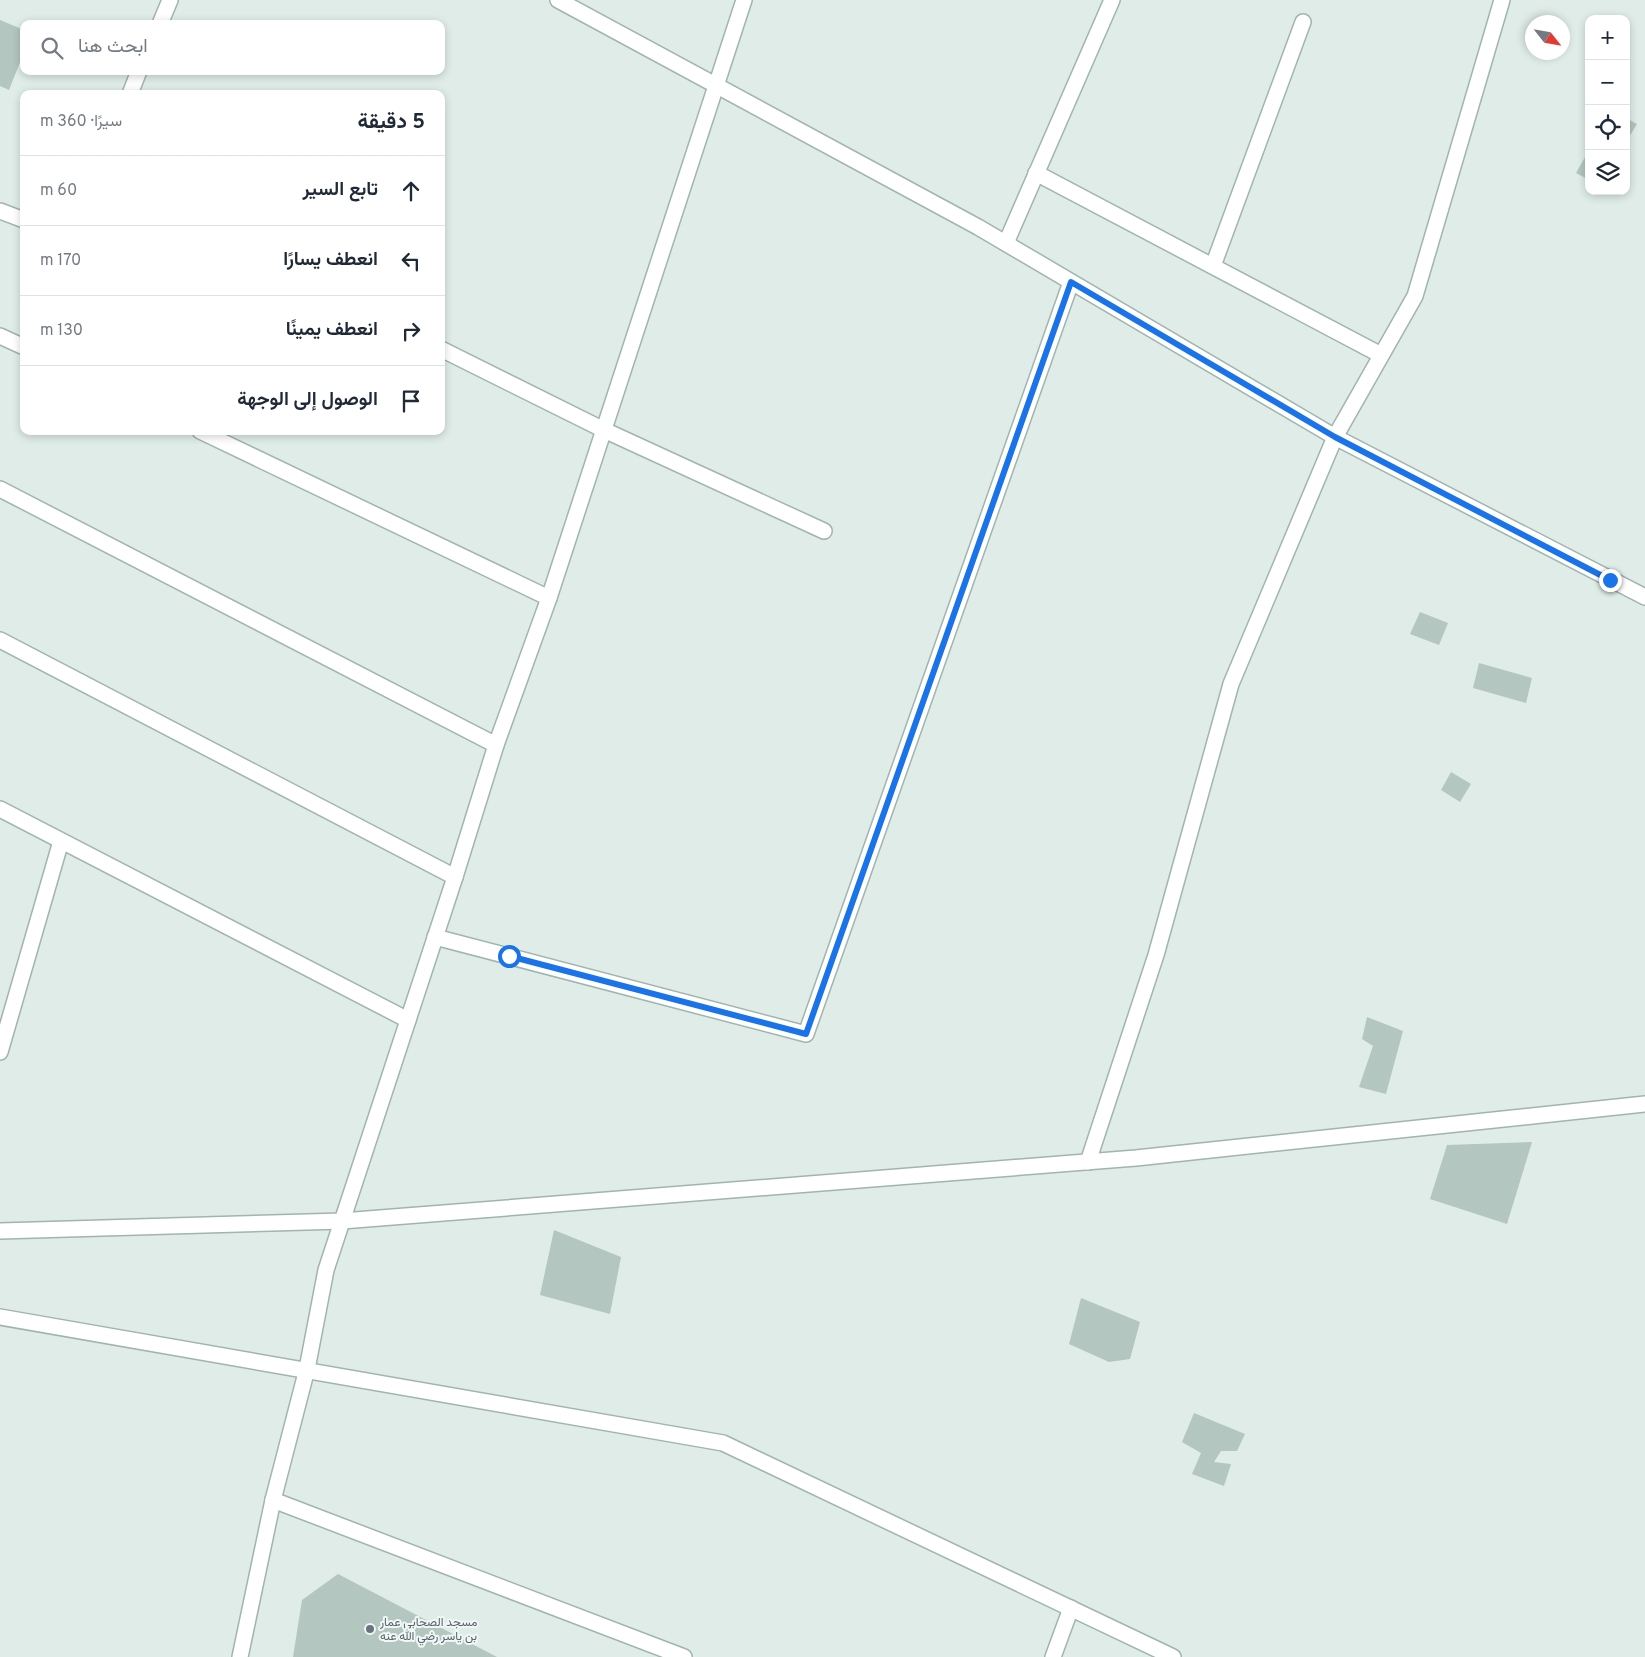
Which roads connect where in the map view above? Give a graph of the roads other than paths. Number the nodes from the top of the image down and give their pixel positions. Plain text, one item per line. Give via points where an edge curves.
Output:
1 (170, 0) edge
2 (558, 0) edge
3 (744, 0) edge
4 (1112, 0) edge
5 (1502, 0) edge
6 (162, 20) edge
7 (1303, 22) dead end
8 (138, 75) edge
9 (716, 87) junction
10 (132, 90) edge
11 (1036, 173) junction
12 (0, 211) edge
13 (20, 218) edge
14 (1006, 243) junction
15 (1213, 266) junction
16 (1071, 282) junction
17 (0, 336) edge
18 (20, 345) edge
19 (445, 351) edge
20 (1381, 355) junction
21 (604, 430) junction
22 (208, 435) edge
23 (1335, 437) junction
24 (0, 489) edge
25 (824, 531) dead end
26 (549, 598) junction
27 (1645, 598) edge
28 (0, 640) edge
29 (496, 745) junction
30 (0, 809) edge
31 (62, 841) junction
32 (455, 877) junction
33 (435, 937) junction
34 (408, 1020) junction
35 (0, 1052) edge
36 (1645, 1104) edge
37 (1088, 1162) junction
38 (342, 1222) junction
39 (0, 1231) edge
40 (0, 1317) edge
41 (307, 1369) junction
42 (273, 1500) junction
43 (1071, 1608) junction
44 (240, 1657) edge
45 (684, 1657) edge
46 (1053, 1657) edge
47 (1173, 1657) edge

1 - 6 street
2 - 9 street
3 - 9 street
4 - 11 street
5 - 20 street via 1415,296
7 - 15 street
8 - 10 street
9 - 14 street
9 - 21 street
11 - 14 street
11 - 15 street
12 - 13 street
14 - 16 street
15 - 20 street
16 - 23 street
16 - 33 street via 806,1034
17 - 18 street
19 - 21 street
20 - 23 street
21 - 25 street
21 - 26 street
22 - 26 street
23 - 27 street
23 - 37 street via 1231,684 1156,955
24 - 29 street
26 - 29 street
28 - 32 street
29 - 32 street
30 - 31 street
31 - 34 street
31 - 35 street
32 - 33 street
33 - 34 street
34 - 38 street
36 - 37 street
37 - 38 street
38 - 39 street
38 - 41 street via 326,1270
40 - 41 street
41 - 42 street
41 - 43 street via 723,1443
42 - 44 street
42 - 45 street
43 - 46 street
43 - 47 street

